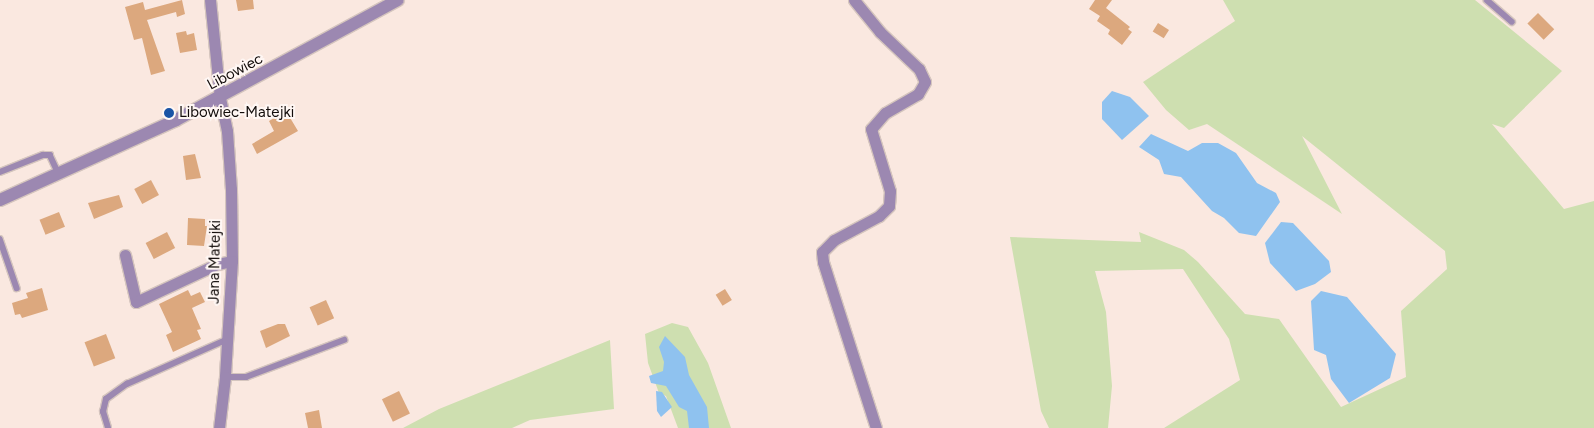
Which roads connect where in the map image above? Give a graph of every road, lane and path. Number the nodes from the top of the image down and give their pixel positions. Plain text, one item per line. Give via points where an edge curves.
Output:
1 (210, 0) edge
2 (398, 0) edge
3 (854, 0) edge
4 (1487, 0) edge
5 (1512, 22) dead end
6 (220, 98) junction
7 (0, 172) edge
8 (60, 174) junction
9 (0, 200) edge
10 (0, 239) edge
11 (125, 255) dead end
12 (232, 261) junction
13 (16, 288) dead end
14 (228, 339) junction
15 (344, 340) dead end
16 (225, 377) junction
17 (108, 428) edge
18 (219, 428) edge
19 (876, 428) edge

1 - 6 street, Jana Matejki
2 - 6 street, Libowiec
3 - 19 street via 880,32 919,69 925,82 918,94 885,113 871,129 890,191 889,206 879,216 834,240 822,252
4 - 5 lane
6 - 8 street, Libowiec
6 - 12 street, Jana Matejki via 227,131
7 - 8 lane via 50,155
8 - 9 street, Libowiec
10 - 13 lane
11 - 12 street via 136,302 216,264
12 - 14 street, Jana Matejki
14 - 16 street, Jana Matejki
14 - 17 lane via 127,384 106,398 104,412
15 - 16 lane via 246,377
16 - 18 street, Jana Matejki

